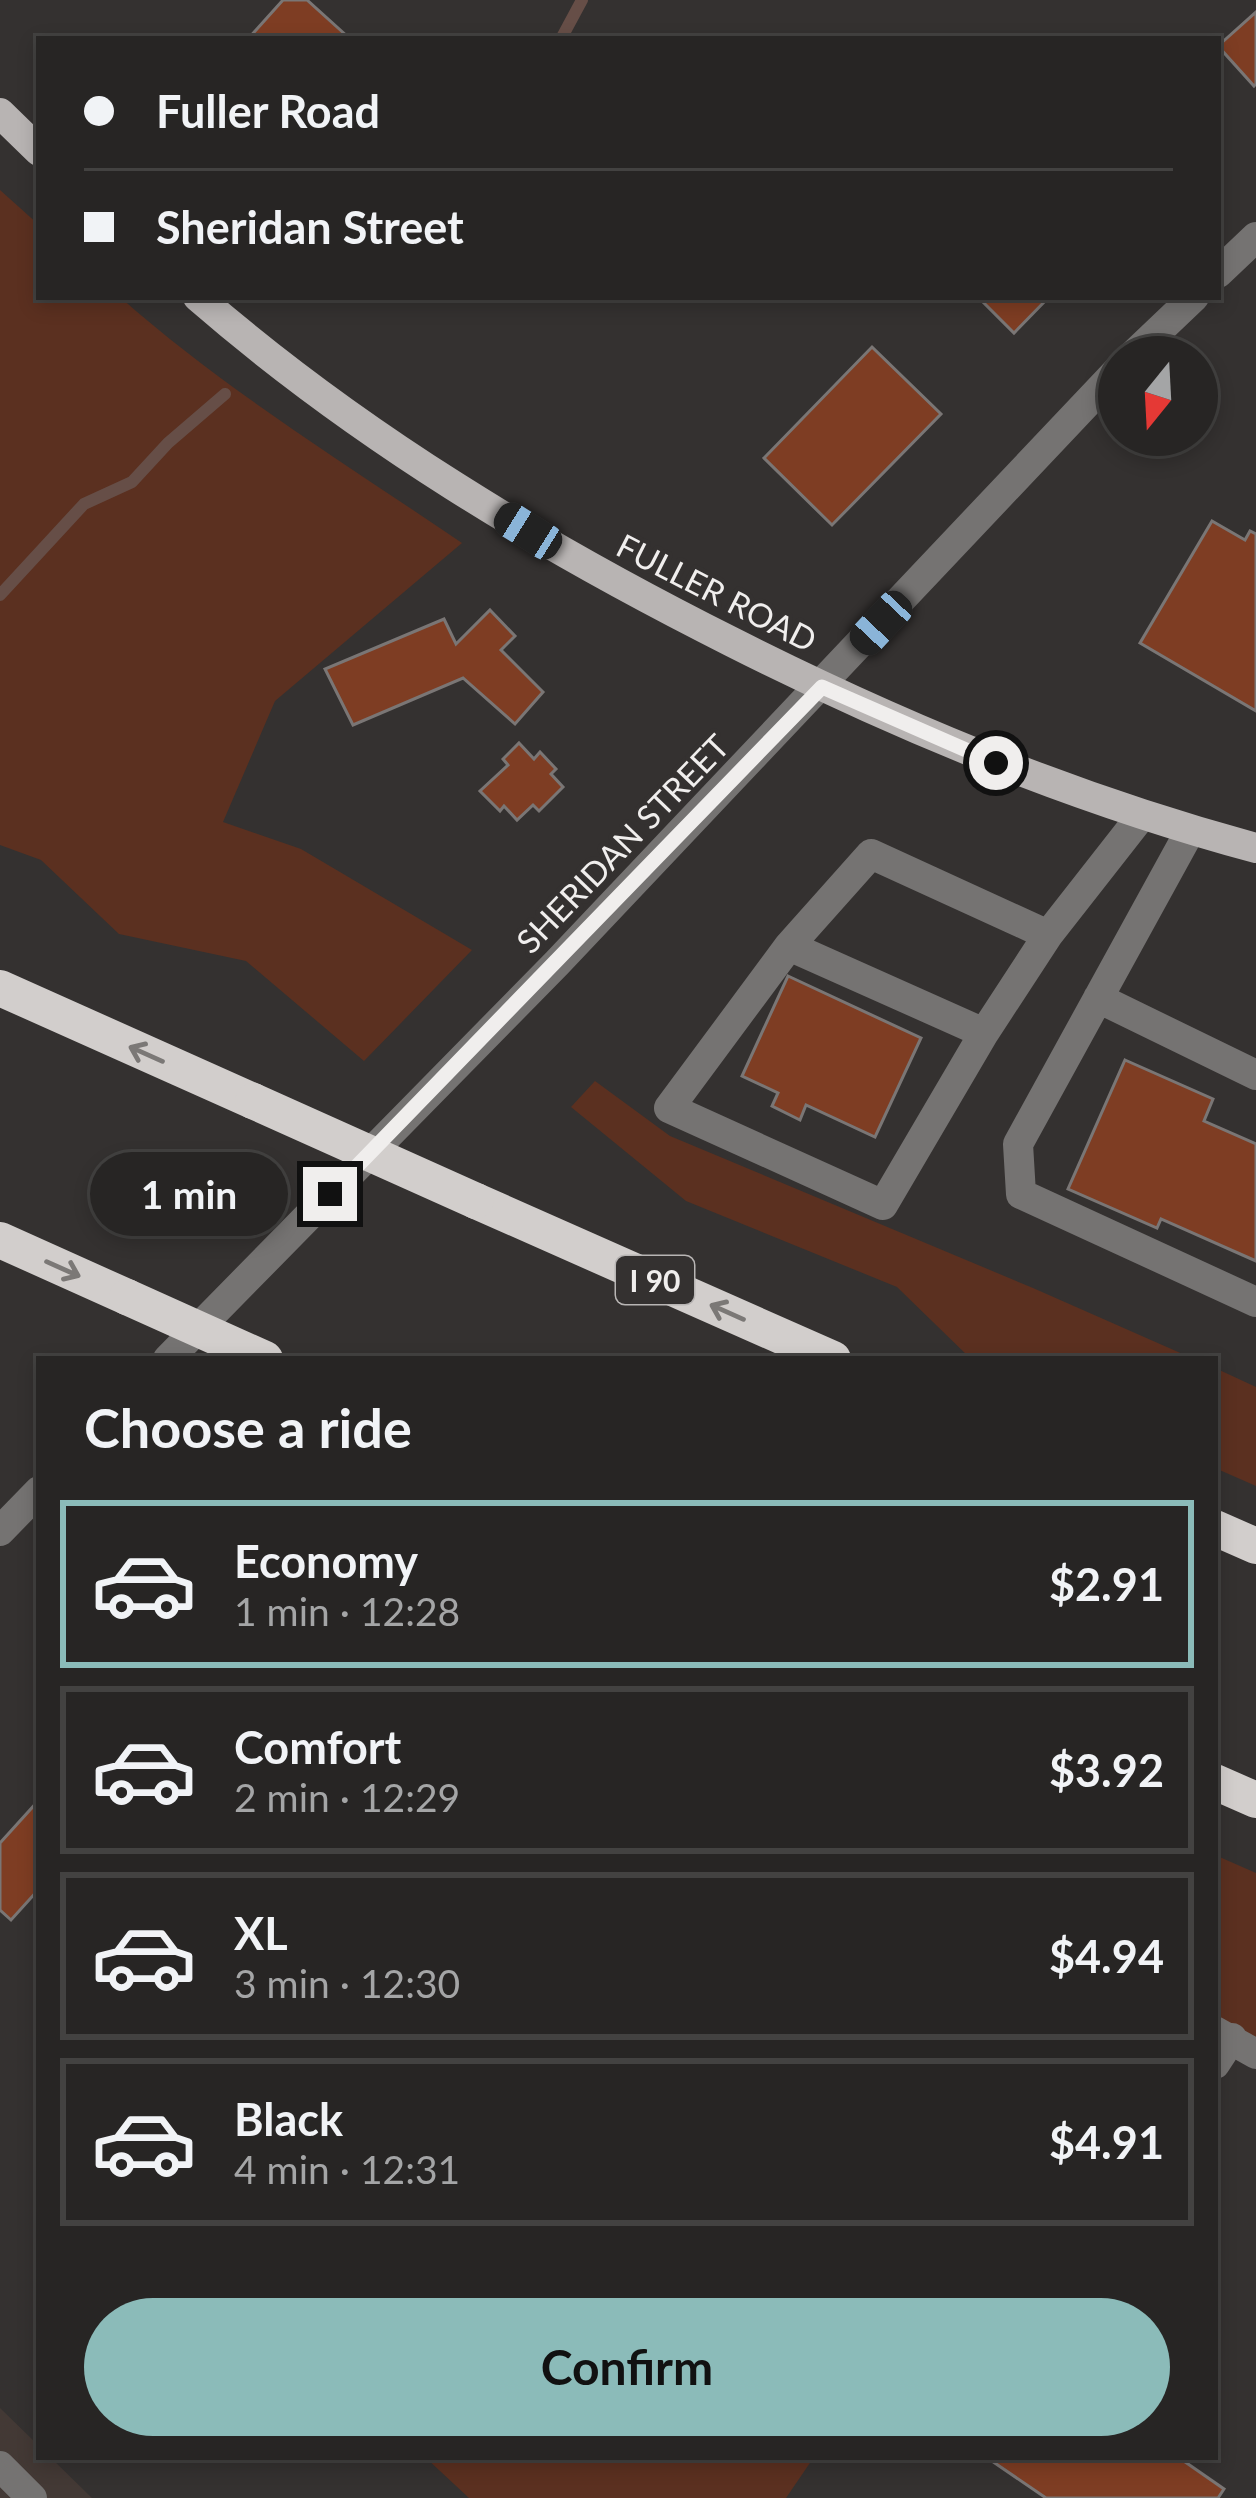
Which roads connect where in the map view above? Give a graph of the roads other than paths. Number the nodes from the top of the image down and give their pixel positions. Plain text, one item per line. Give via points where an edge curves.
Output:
1 (0, 113) edge
2 (36, 148) edge
3 (1256, 237) edge
4 (1221, 270) edge
5 (202, 300) edge
6 (1190, 300) edge
7 (1153, 336) edge
8 (1098, 391) edge
9 (822, 687) junction
10 (1142, 815) junction
11 (1190, 830) junction
12 (1256, 848) edge
13 (1048, 934) junction
14 (789, 946) junction
15 (0, 988) edge
16 (1098, 998) junction
17 (984, 1033) junction
18 (1256, 1076) edge
19 (0, 1240) edge
20 (1256, 1302) edge
21 (171, 1356) edge
22 (258, 1356) edge
23 (826, 1356) edge
24 (36, 1494) edge
25 (1218, 1529) edge
26 (0, 1531) edge
27 (1256, 1546) edge
28 (1218, 1783) edge
29 (1256, 1800) edge
30 (0, 2466) edge
31 (32, 2498) edge

1 - 2 main road
3 - 4 street
5 - 9 main road, FULLER ROAD via 434,473 640,596
6 - 7 street
8 - 9 street, SHERIDAN STREET
9 - 10 main road, FULLER ROAD via 1032,778
9 - 21 street, SHERIDAN STREET
10 - 11 main road, FULLER ROAD
10 - 13 street
11 - 12 main road, FULLER ROAD
11 - 16 street
13 - 14 street via 871,854
13 - 17 street
14 - 17 street
14 - 17 street via 669,1108 883,1205
23 -> 15 highway, I 90, bridge
16 - 18 street
16 - 20 street via 1018,1144 1021,1193
19 -> 22 highway, bridge
24 - 26 street
25 - 27 highway
28 - 29 highway
30 - 31 street

